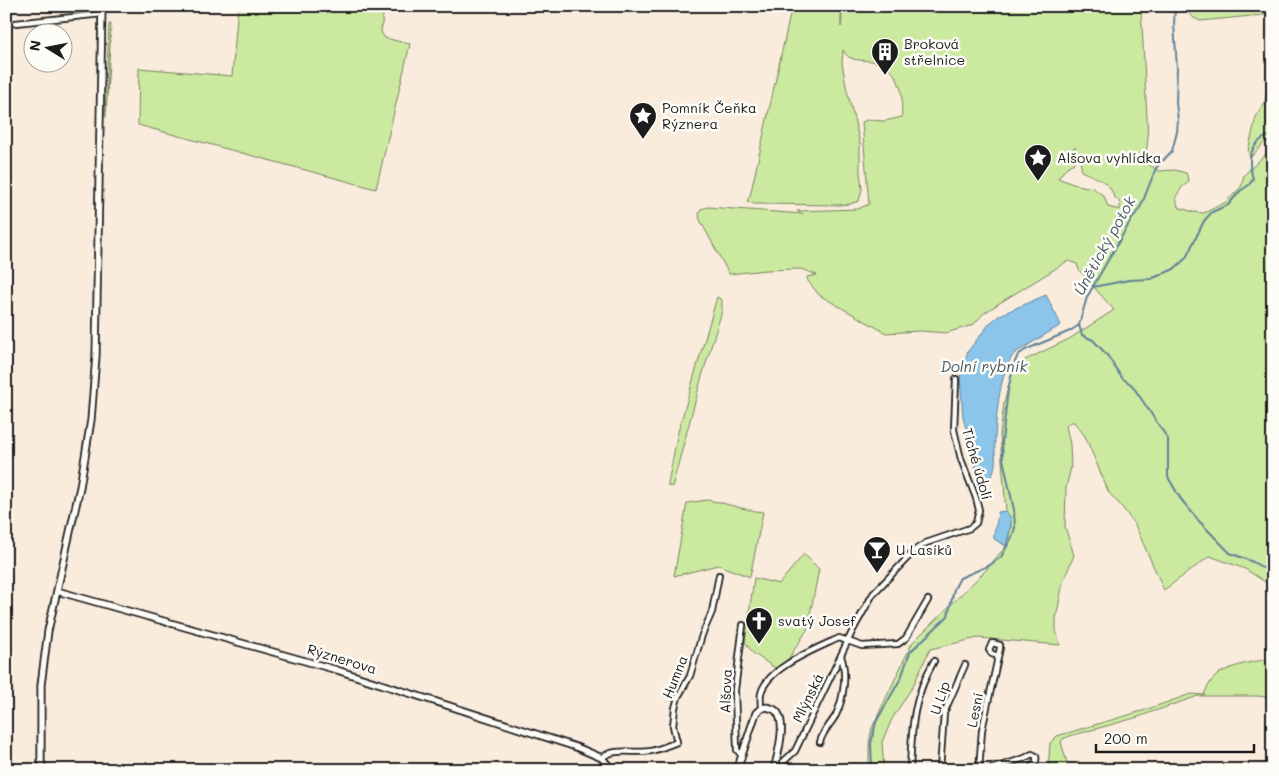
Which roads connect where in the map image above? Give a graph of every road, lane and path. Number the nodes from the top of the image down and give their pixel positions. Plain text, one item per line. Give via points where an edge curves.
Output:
1 (102, 6) edge
2 (102, 14) junction
3 (6, 24) edge
4 (956, 380) dead end
5 (719, 575) dead end
6 (57, 590) junction
7 (928, 600) dead end
8 (743, 625) dead end
9 (848, 641) junction
10 (841, 656) junction
11 (998, 656) dead end
12 (934, 661) dead end
13 (965, 666) dead end
14 (761, 709) junction
15 (820, 742) dead end
16 (742, 756) junction
17 (602, 758) junction
18 (1025, 758) junction
19 (783, 762) dead end
20 (1032, 768) edge
21 (43, 770) edge
22 (612, 770) edge
23 (737, 770) edge
24 (774, 770) edge
25 (910, 770) edge
26 (940, 770) edge
27 (979, 770) edge
28 (988, 770) edge

1 - 2 street
2 - 3 street
2 - 6 street via 96,356 91,420
4 - 9 street, Tiché údolí via 954,430 960,459 976,498 976,523 926,543 912,553 873,594
5 - 17 street, Humna via 712,612 675,708 677,742 651,751 618,752
6 - 17 street, Rýznerova via 336,670
6 - 21 street via 41,685
7 - 9 street via 906,638 898,644 862,646
8 - 16 street, Alšova via 735,690 737,750
9 - 10 street, Mlýnská
9 - 14 street via 839,638 775,671 760,694
10 - 15 street via 844,673 839,707
10 - 19 street, Mlýnská via 794,751
11 - 27 street, Lesní via 982,730
12 - 25 street via 923,680 916,704
13 - 26 street, U Lip via 944,713
14 - 16 street via 755,715
14 - 24 street via 773,709 780,718 781,744
16 - 23 street
17 - 22 street, Rýznerova
18 - 20 street
18 - 20 street via 1032,754 1036,756
18 - 28 street

